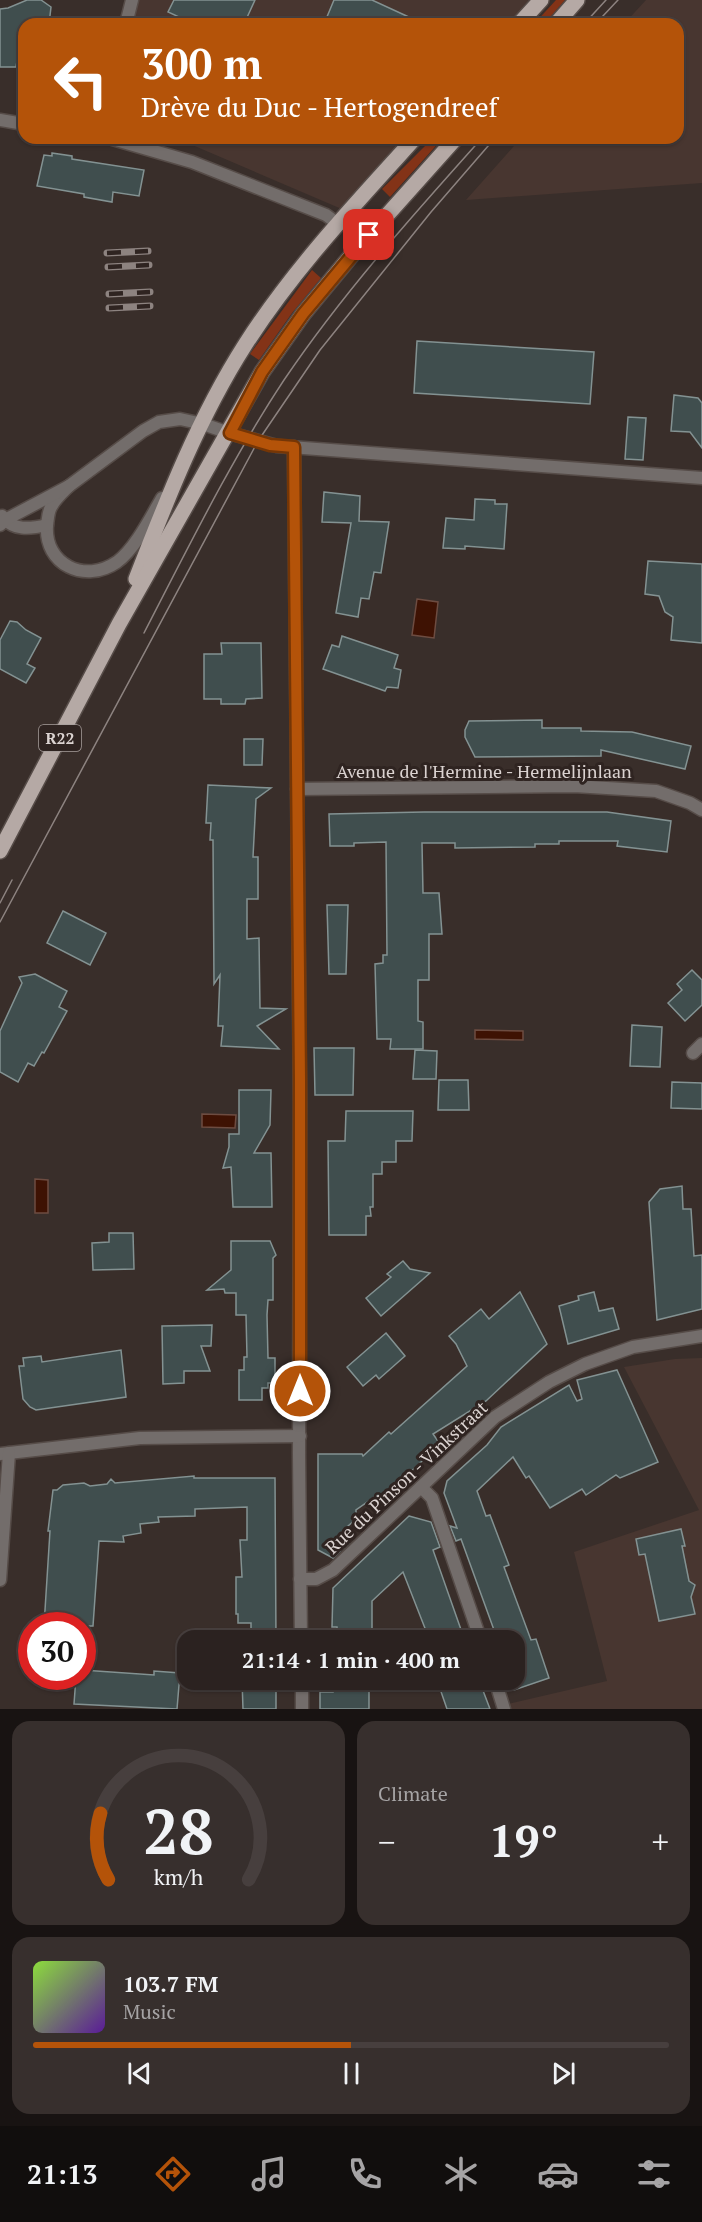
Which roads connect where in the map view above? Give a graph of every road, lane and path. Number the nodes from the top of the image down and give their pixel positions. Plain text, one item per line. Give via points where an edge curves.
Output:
1 (132, 0) edge
2 (541, 0) edge
3 (577, 0) edge
4 (128, 18) edge
5 (524, 18) edge
6 (561, 18) edge
7 (0, 120) edge
8 (18, 123) edge
9 (130, 144) edge
10 (410, 144) edge
11 (451, 144) edge
12 (338, 224) junction
13 (203, 424) junction
14 (230, 433) junction
15 (294, 447) junction
16 (177, 474) junction
17 (702, 478) edge
18 (69, 486) junction
19 (2, 519) edge
20 (47, 525) junction
21 (119, 624) junction
22 (297, 789) junction
23 (702, 810) edge
24 (0, 851) edge
25 (702, 1336) edge
26 (300, 1436) junction
27 (4, 1454) edge
28 (421, 1487) junction
29 (300, 1579) junction
30 (0, 1580) edge
31 (301, 1630) edge
32 (477, 1630) edge
33 (302, 1690) edge
34 (498, 1690) edge
35 (302, 1709) edge
36 (504, 1709) edge

1 - 4 street
2 - 5 main road
3 - 6 main road
7 - 8 street
9 - 12 street via 192,162 326,214
10 - 12 main road, R22
11 - 14 main road, R22 via 303,314 262,372
12 - 13 main road, R22 via 255,329
13 - 14 street
13 - 16 main road, R22
13 - 18 street via 180,419 159,422
14 - 15 street via 270,445
14 - 21 main road, R22
15 - 17 street
15 - 22 street
16 - 20 street via 126,554 104,568 82,572 68,567 50,548
16 - 21 main road, R22
18 - 19 street
18 - 20 street via 51,507
19 - 20 street via 16,528
21 - 24 main road, R22
22 - 23 street, Avenue de l'Hermine - Hermelijnlaan via 574,786 656,791
22 - 26 street
25 - 28 street, Rue du Pinson - Vinkstraat via 633,1347 549,1382 495,1417
26 - 27 street via 140,1438
26 - 29 street
27 - 30 street
28 - 29 street, Rue du Pinson - Vinkstraat via 333,1570 316,1579
28 - 32 street via 432,1498
29 - 31 street
33 - 35 street
34 - 36 street

